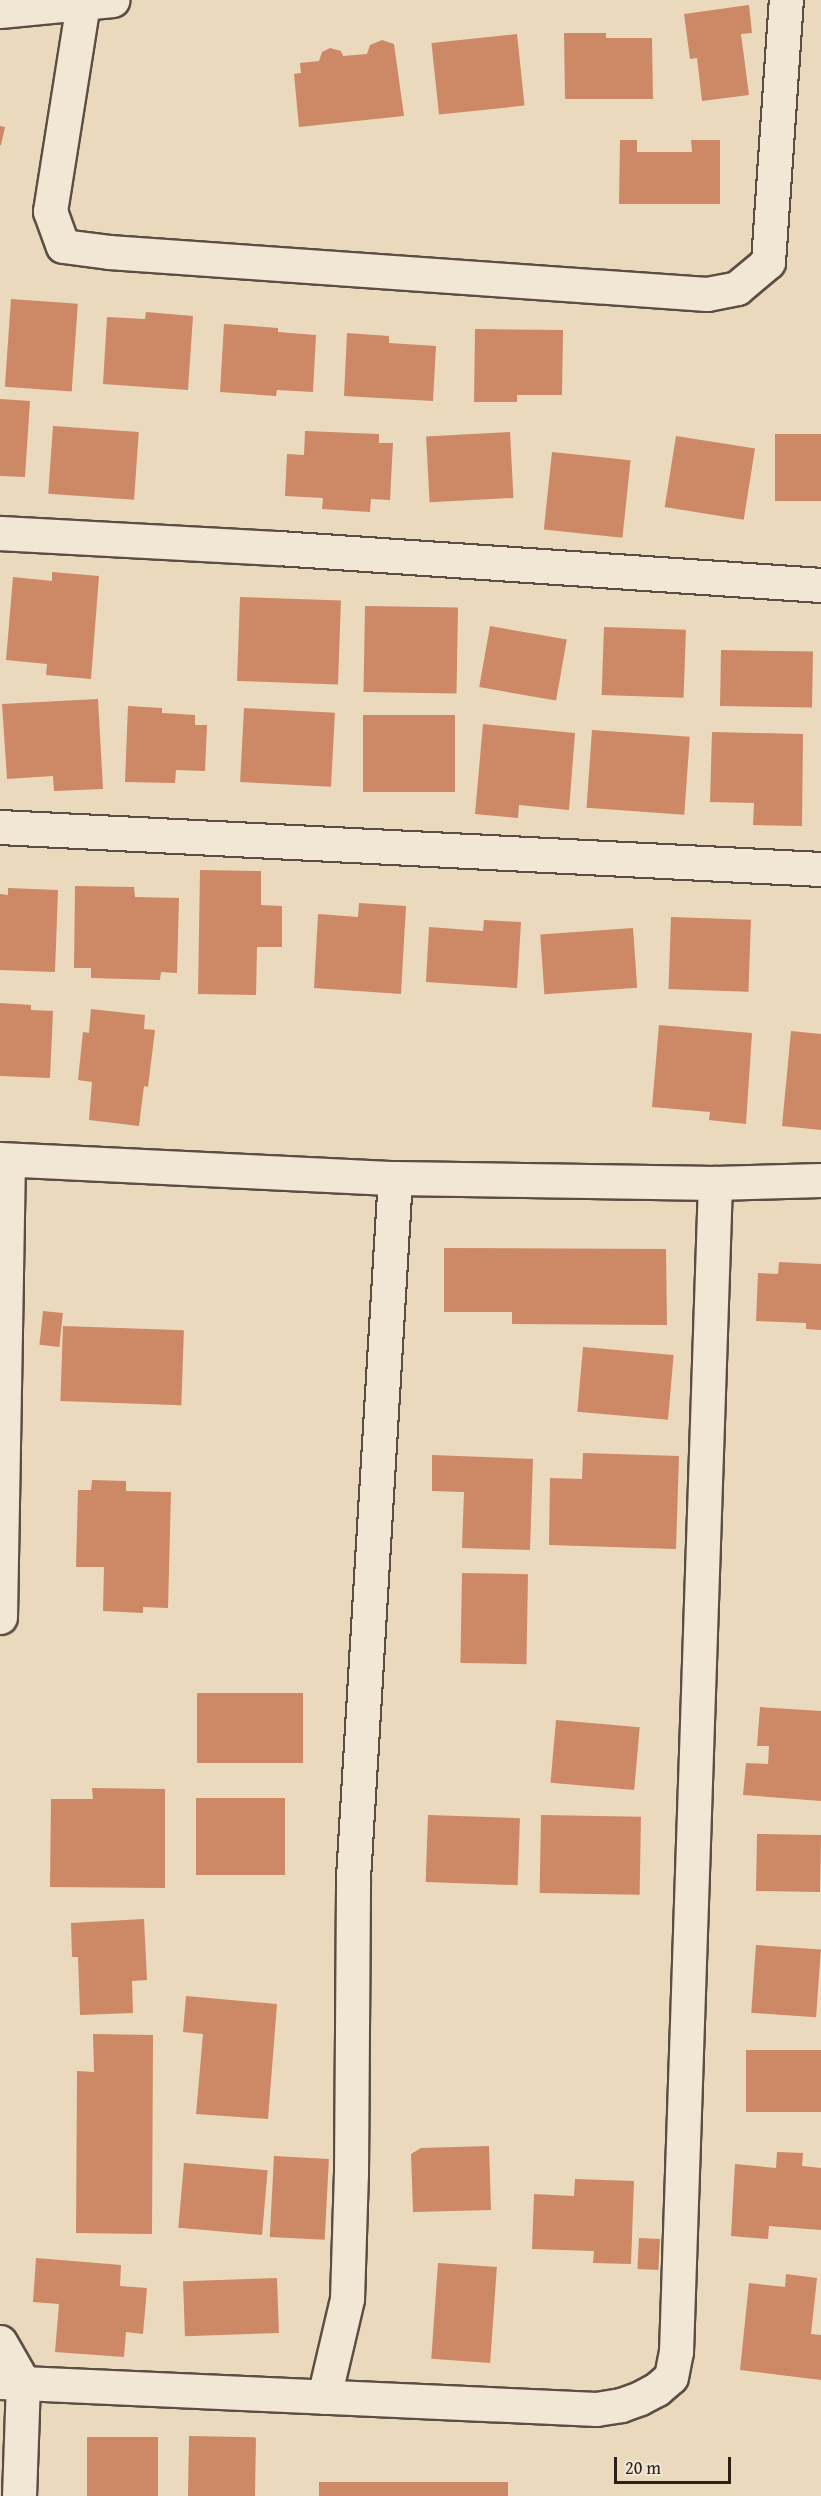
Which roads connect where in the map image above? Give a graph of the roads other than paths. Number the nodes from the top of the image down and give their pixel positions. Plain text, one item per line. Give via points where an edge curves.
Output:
1 (786, 0) edge
2 (97, 1) edge
3 (0, 11) edge
4 (0, 533) edge
5 (821, 585) edge
6 (0, 827) edge
7 (821, 869) edge
8 (4, 1159) edge
9 (395, 1178) junction
10 (821, 1180) edge
11 (715, 1183) junction
12 (0, 1617) edge
13 (0, 2342) edge
14 (12, 2382) edge
15 (324, 2397) junction
16 (19, 2496) edge

1 - 2 street via 768,262 737,288 707,294 63,246 50,211
2 - 3 street
4 - 5 street
6 - 7 street
8 - 9 street
8 - 12 street
9 - 11 street
9 - 15 street via 353,1878 347,2299
10 - 11 street
11 - 15 street via 676,2352 671,2377 640,2398 596,2409
13 - 14 street
14 - 15 street
14 - 16 street

